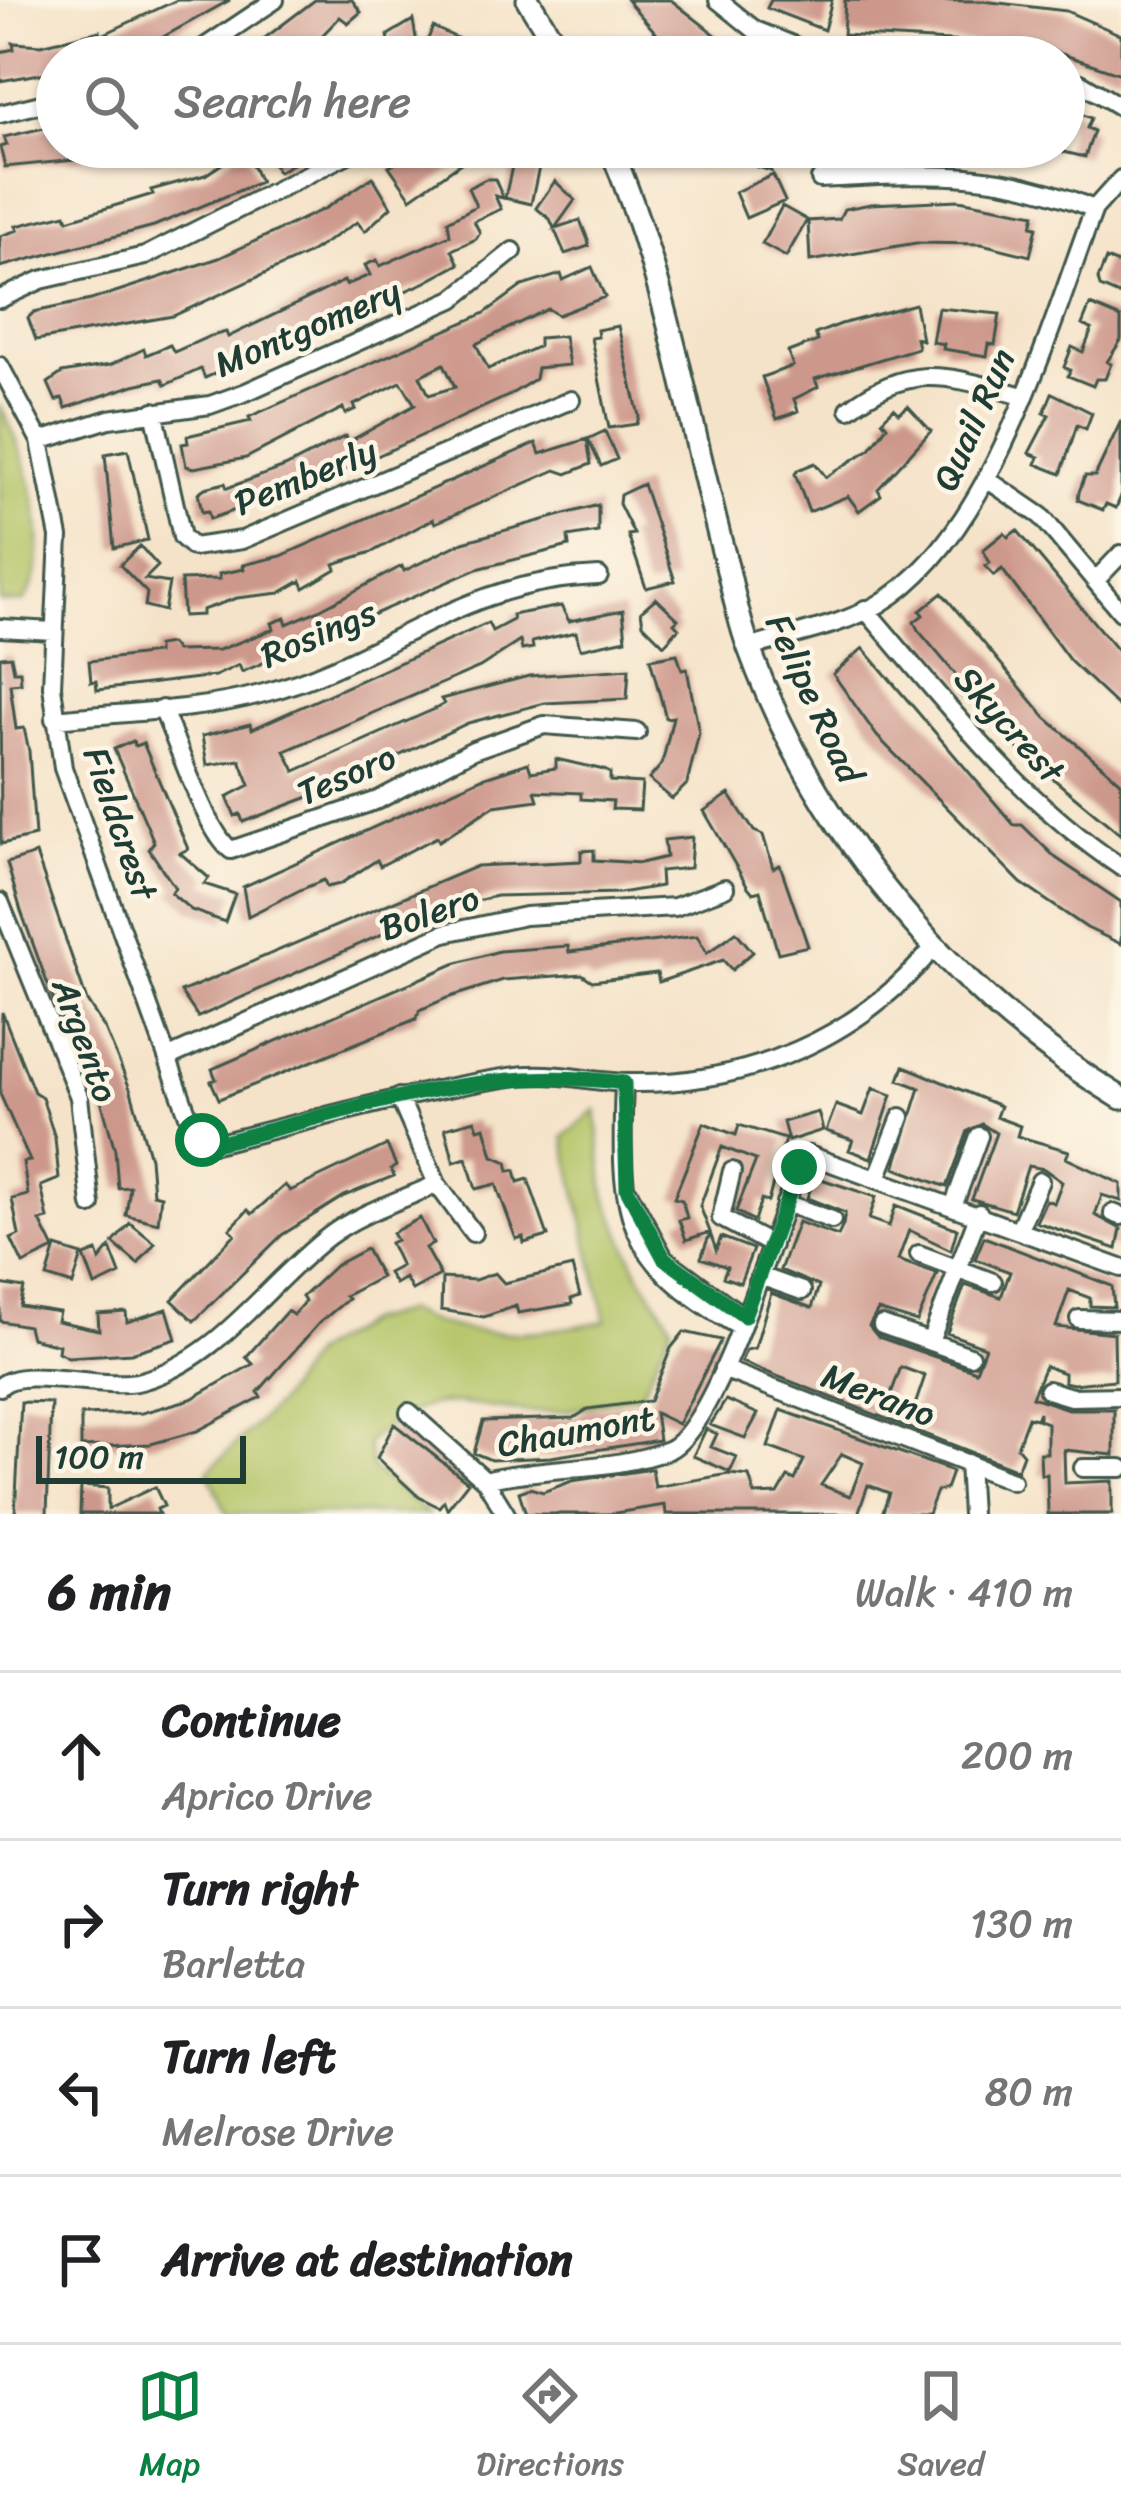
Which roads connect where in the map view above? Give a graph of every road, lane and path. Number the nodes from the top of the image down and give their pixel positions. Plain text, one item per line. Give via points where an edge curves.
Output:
1 (275, 0) edge
2 (528, 0) edge
3 (718, 0) edge
4 (229, 36) edge
5 (550, 36) edge
6 (770, 36) edge
7 (1085, 85) edge
8 (36, 105) edge
9 (1121, 107) edge
10 (0, 113) edge
11 (320, 168) edge
12 (617, 168) edge
13 (820, 179) dead end
14 (1121, 179) edge
15 (1094, 209) junction
16 (513, 251) dead end
17 (0, 299) edge
18 (0, 366) edge
19 (1023, 396) junction
20 (571, 400) dead end
21 (849, 409) dead end
22 (154, 411) junction
23 (40, 441) junction
24 (988, 480) junction
25 (1121, 554) edge
26 (599, 576) dead end
27 (1096, 580) junction
28 (865, 609) junction
29 (1121, 612) edge
30 (0, 628) edge
31 (53, 631) junction
32 (749, 648) junction
33 (162, 709) junction
34 (54, 719) junction
35 (637, 732) dead end
36 (1121, 867) edge
37 (725, 888) dead end
38 (0, 902) edge
39 (935, 946) junction
40 (169, 1057) junction
41 (624, 1083) junction
42 (399, 1097) junction
43 (1121, 1098) edge
44 (901, 1117) dead end
45 (980, 1136) dead end
46 (733, 1171) dead end
47 (878, 1176) junction
48 (1040, 1181) dead end
49 (437, 1184) junction
50 (784, 1203) junction
51 (954, 1204) junction
52 (91, 1205) dead end
53 (979, 1214) junction
54 (832, 1220) dead end
55 (1018, 1229) junction
56 (473, 1234) dead end
57 (772, 1245) junction
58 (919, 1254) dead end
59 (956, 1268) junction
60 (1121, 1268) edge
61 (760, 1276) junction
62 (993, 1282) dead end
63 (802, 1291) dead end
64 (1078, 1319) dead end
65 (1121, 1320) edge
66 (742, 1322) junction
67 (882, 1325) dead end
68 (930, 1342) junction
69 (970, 1356) dead end
70 (723, 1369) junction
71 (0, 1387) edge
72 (1048, 1390) dead end
73 (1121, 1396) edge
74 (410, 1412) dead end
75 (968, 1463) junction
76 (1083, 1468) dead end
77 (1121, 1468) edge
78 (485, 1480) junction
79 (1012, 1481) dead end
80 (506, 1514) edge
81 (971, 1514) edge

1 - 4 street
2 - 5 main road
3 - 6 street
7 - 9 street
8 - 10 street
11 - 17 street via 145,256 41,280
12 - 32 main road, Felipe Road via 657,280
13 - 15 street via 995,177
14 - 15 street, Quail Run
15 - 19 street, Quail Run
16 - 22 street, Montgomery via 453,299 329,355 210,405
18 - 23 street, Fieldcrest
19 - 21 street via 934,373 880,385
19 - 24 street, Quail Run
20 - 22 street, Pemberly via 242,539 193,547 182,537
22 - 23 street, Montgomery
23 - 31 street, Fieldcrest via 58,537
24 - 27 street via 1041,516
24 - 28 street, Quail Run via 955,535
25 - 27 street
26 - 33 street, Rosings via 547,577 484,594 264,693
27 - 29 street
28 - 32 street, Quail Run
28 - 36 street, Skycrest via 995,763
30 - 31 street
31 - 34 street, Fieldcrest
32 - 39 main road, Felipe Road via 869,871
33 - 34 street, Rosings
33 - 35 street, Tesoro via 231,850 378,800 473,750 544,725
34 - 40 street, Fieldcrest via 63,768
37 - 40 street, Bolero via 675,907 524,916 445,933
38 - 52 street, Argento via 79,1097
39 - 41 street via 831,1036 774,1062 724,1076
39 - 43 main road, Felipe Road via 1018,1025
40 - 42 street, Fieldcrest via 194,1132 215,1144
41 - 42 street via 515,1076
41 - 66 street via 627,1189 660,1262
42 - 49 street
44 - 47 street
45 - 51 street
46 - 57 street via 721,1218
47 - 50 street, Chaumont via 809,1155
47 - 51 street
48 - 55 street
49 - 56 street
49 - 71 street via 334,1232 192,1361 139,1382 102,1386 26,1375
50 - 54 street
50 - 57 street, Chaumont
51 - 53 street
53 - 55 street
53 - 59 street
55 - 60 street
57 - 61 street, Chaumont
58 - 59 street
59 - 62 street
59 - 68 street
61 - 63 street
61 - 66 street, Chaumont
64 - 65 street
66 - 70 street, Chaumont
67 - 68 street
68 - 69 street
70 - 75 street, Merano
70 - 78 street, Chaumont via 676,1447
72 - 73 street
74 - 78 street
75 - 79 street, Merano
75 - 81 street
76 - 77 street
78 - 80 street

